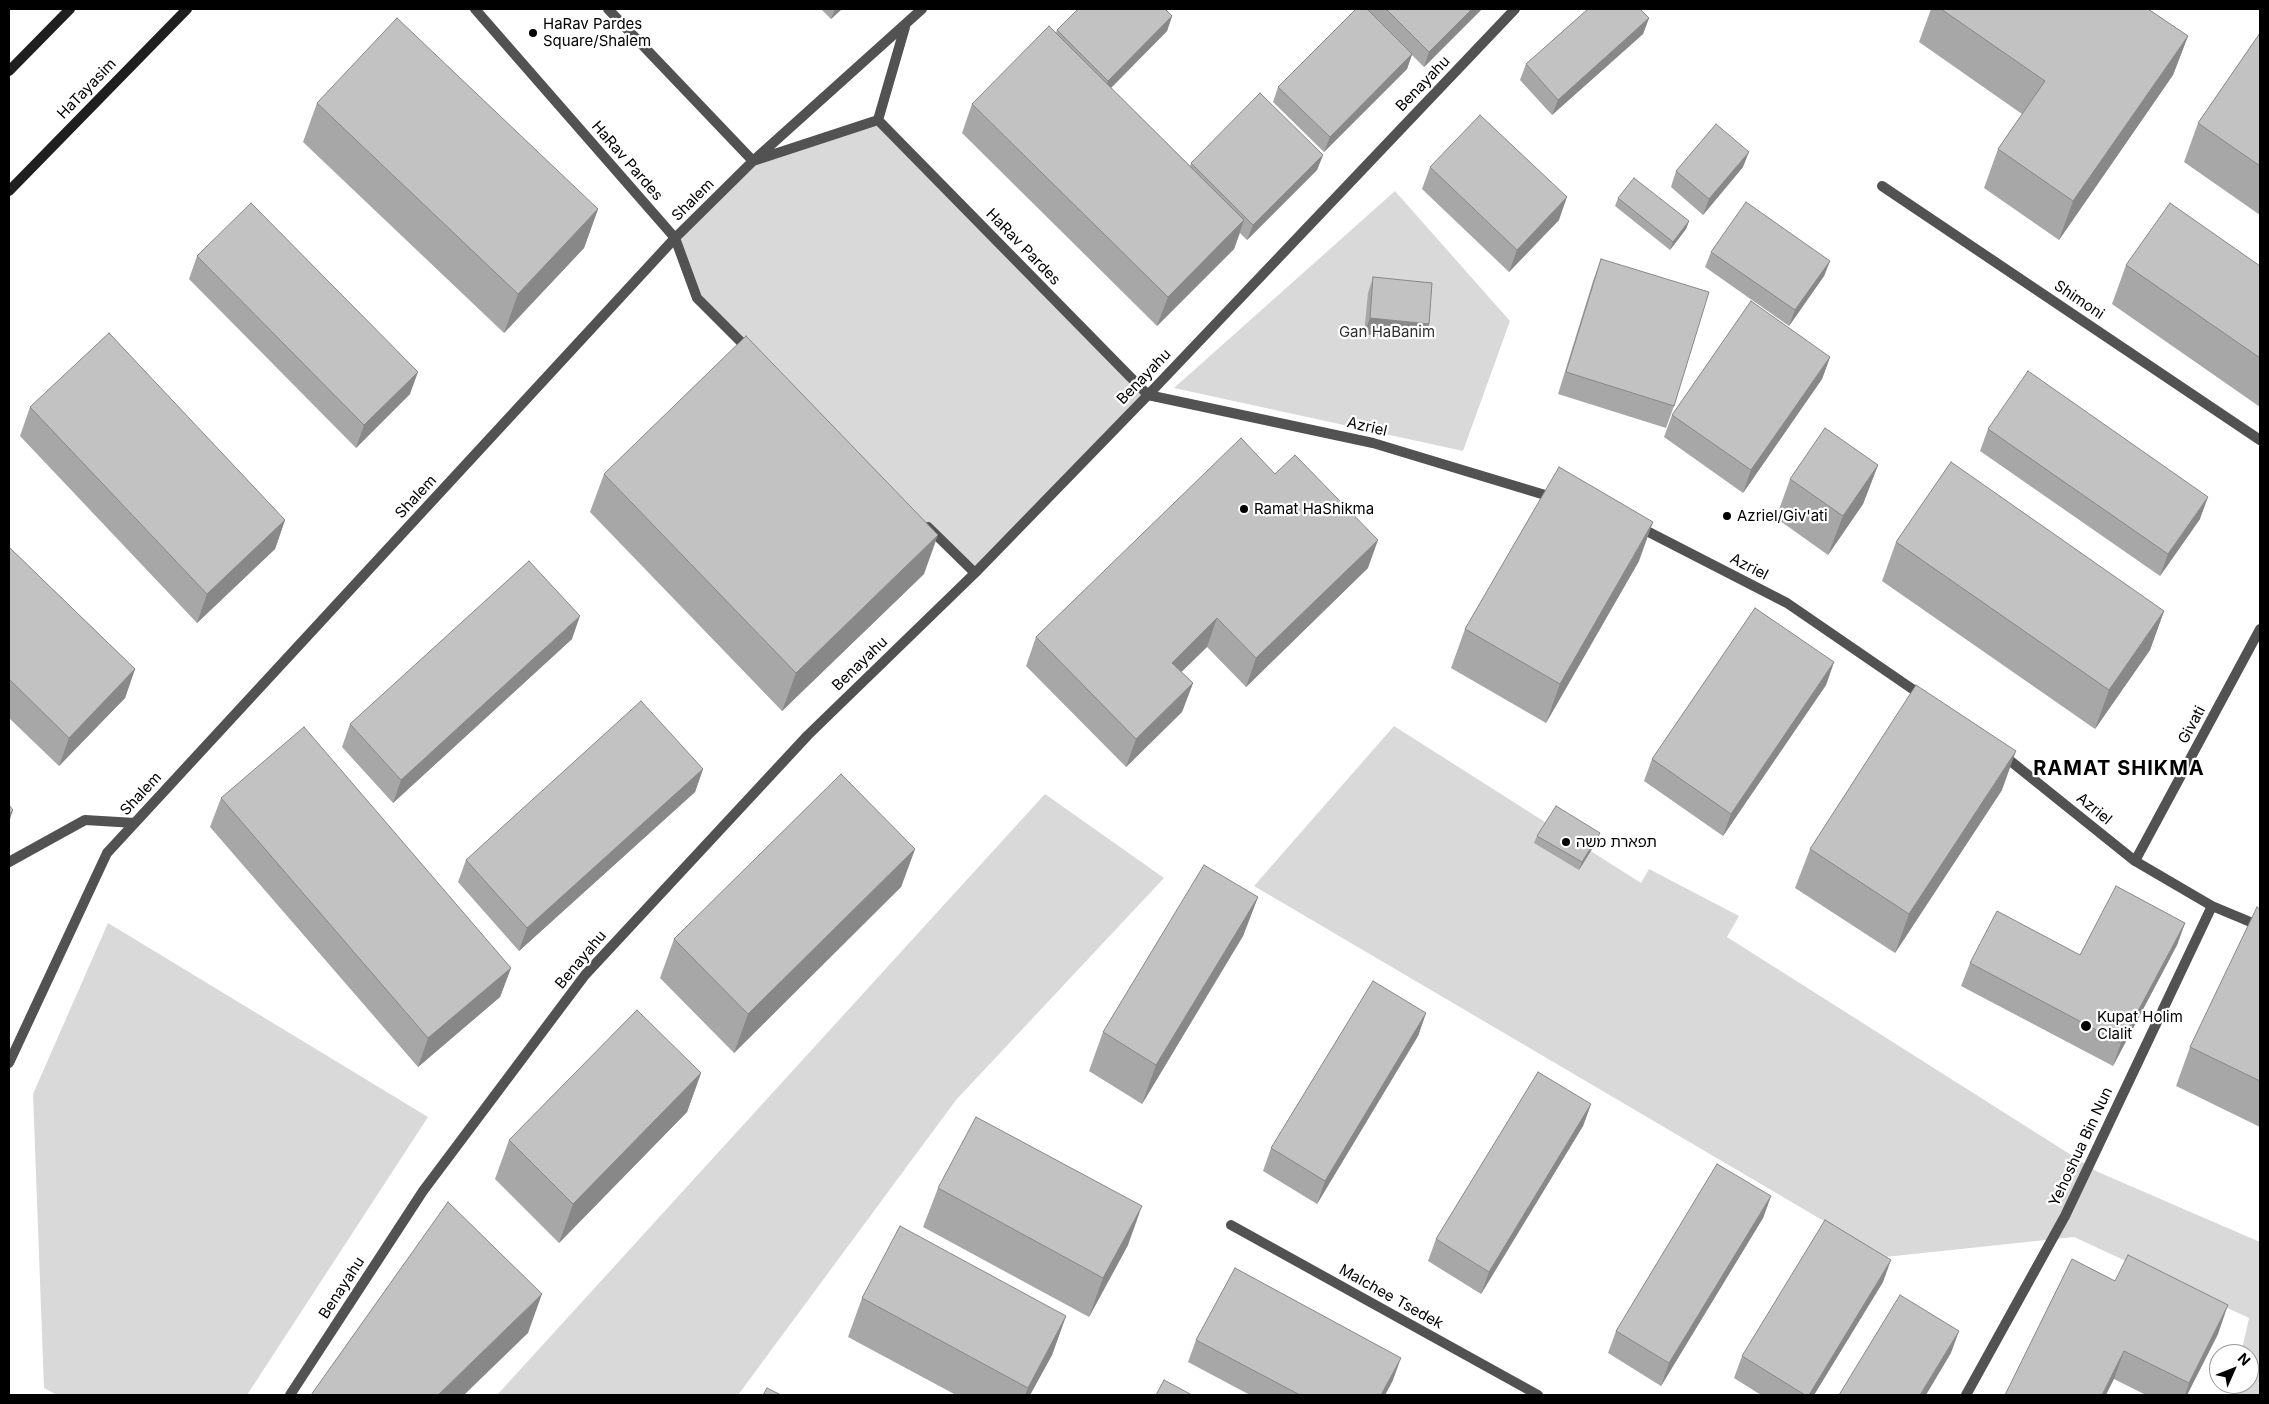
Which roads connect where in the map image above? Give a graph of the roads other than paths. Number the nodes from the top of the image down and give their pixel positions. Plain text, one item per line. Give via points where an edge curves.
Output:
1 (70, 9) edge
2 (187, 9) edge
3 (475, 9) edge
4 (608, 9) edge
5 (922, 9) edge
6 (1515, 9) edge
7 (906, 26) junction
8 (9, 71) edge
9 (878, 120) junction
10 (753, 161) junction
11 (1882, 186) dead end
12 (9, 191) edge
13 (675, 238) junction
14 (760, 360) edge
15 (1148, 395) junction
16 (2260, 440) edge
17 (1566, 501) edge
18 (920, 518) edge
19 (1630, 522) edge
20 (975, 573) junction
21 (2260, 629) edge
22 (1933, 704) edge
23 (1997, 750) edge
24 (135, 823) junction
25 (2135, 861) junction
26 (9, 862) edge
27 (2212, 906) junction
28 (2260, 926) edge
29 (9, 1063) edge
30 (1231, 1225) dead end
31 (290, 1395) edge
32 (1538, 1395) edge
33 (1966, 1395) edge

1 - 8 main road
2 - 12 main road, HaTayasim
3 - 13 street, HaRav Pardes
4 - 10 street
5 - 7 street, Shalem
6 - 15 street, Benayahu
7 - 9 street
7 - 10 street, Shalem
9 - 10 street
9 - 15 street, HaRav Pardes
10 - 13 street, Shalem
11 - 16 street, Shimoni
13 - 14 street, HaRav Pardes via 697,298
13 - 24 street, Shalem
15 - 17 street, Azriel via 1373,443
15 - 20 street, Benayahu
18 - 20 street
19 - 22 street, Azriel via 1787,603
20 - 31 street, Benayahu via 808,735 585,975 422,1191
21 - 25 street, Givati
23 - 25 street, Azriel
24 - 26 street via 85,820
24 - 29 street, Shalem via 107,853
25 - 27 street, Azriel
27 - 28 street, Azriel
27 - 33 street, Yehoshua Bin Nun via 2065,1216
30 - 32 street, Malchee Tsedek

